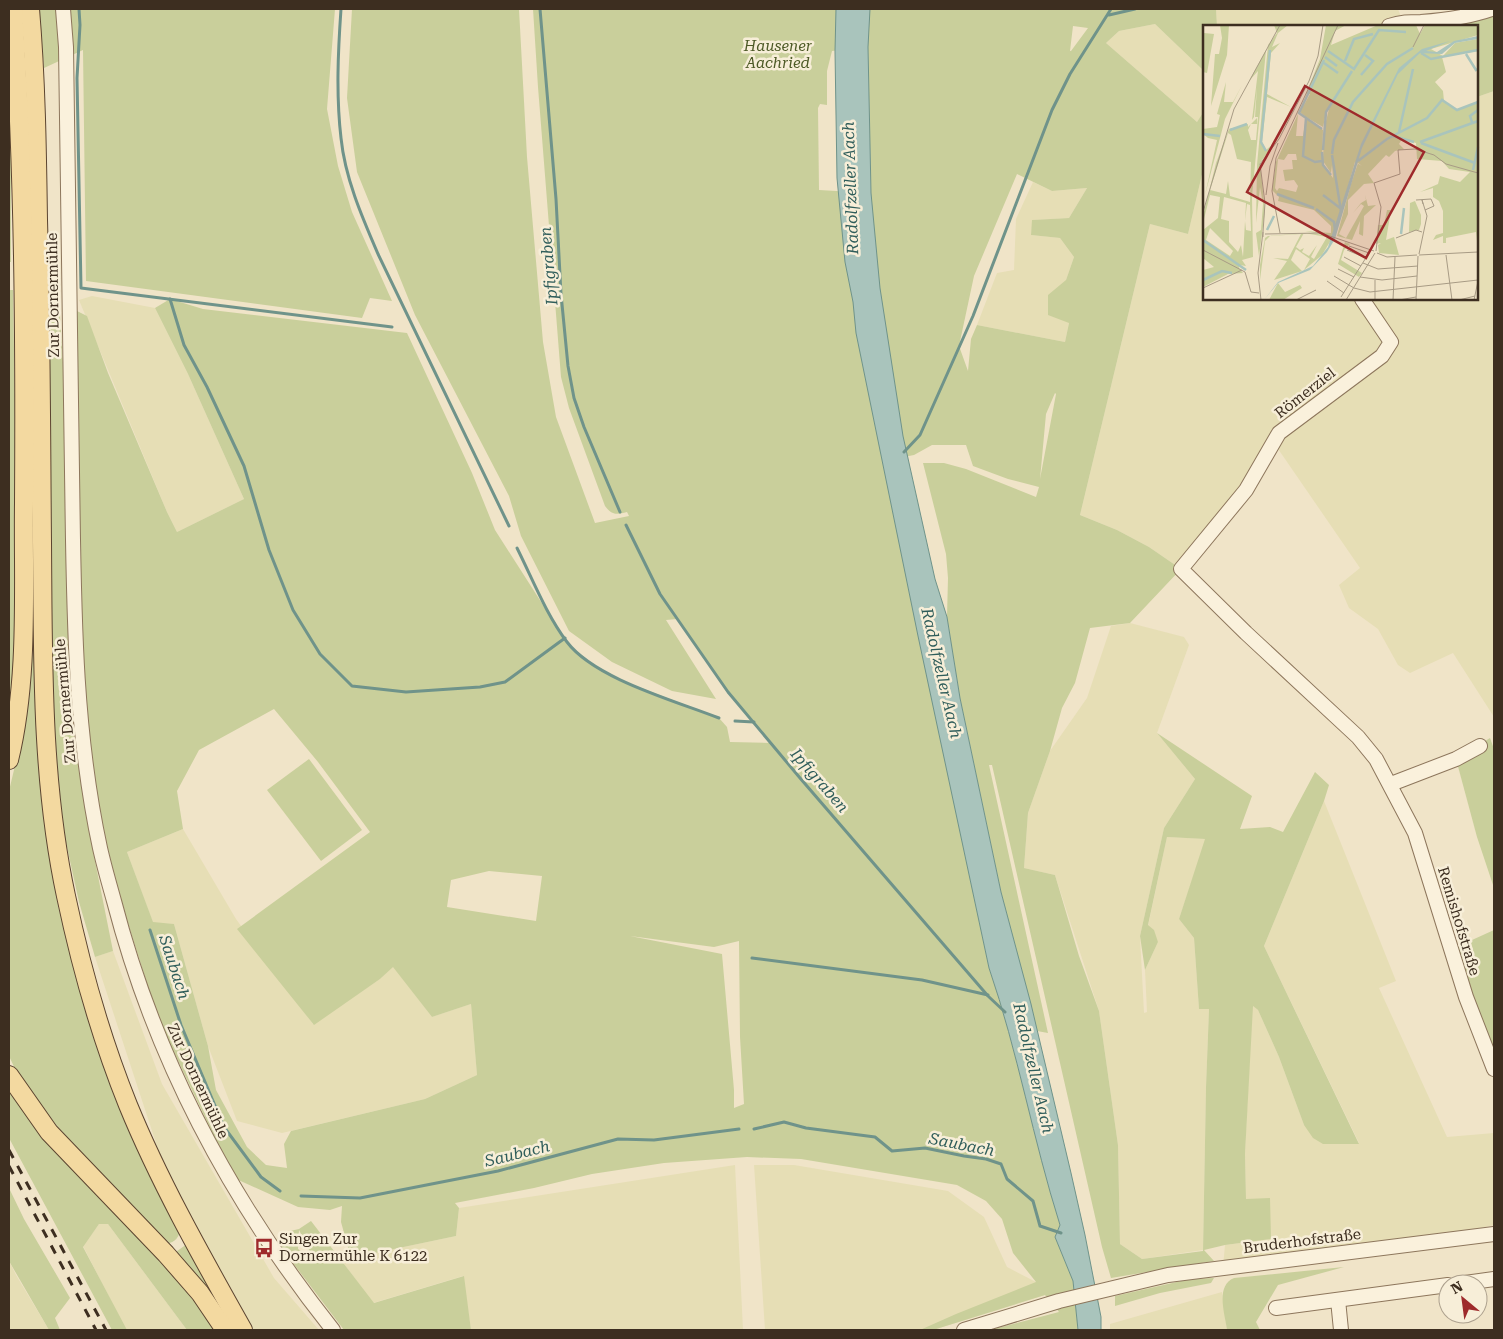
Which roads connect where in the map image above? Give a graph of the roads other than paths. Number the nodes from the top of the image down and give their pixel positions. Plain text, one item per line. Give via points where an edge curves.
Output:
1 (13, 9) edge
2 (30, 9) edge
3 (63, 9) edge
4 (1492, 9) edge
5 (1393, 25) edge
6 (31, 242) junction
7 (32, 295) junction
8 (1363, 300) edge
9 (1180, 569) joint
10 (1480, 746) dead end
11 (9, 760) edge
12 (1390, 784) junction
13 (1494, 1069) edge
14 (9, 1074) edge
15 (1494, 1234) edge
16 (1438, 1286) edge
17 (1338, 1300) junction
18 (1276, 1308) dead end
19 (225, 1330) edge
20 (243, 1330) edge
21 (333, 1330) edge
22 (964, 1330) edge
23 (1341, 1330) edge

1 - 6 main road
2 - 6 main road via 35,75
3 - 21 street, Zur Dornermühle via 76,677 90,796 101,851 124,943 178,1082 238,1196 286,1270
4 - 5 street via 1473,15
6 - 7 main road
7 - 11 main road via 22,655
7 - 20 main road via 43,670 53,811 65,892 81,963 128,1107 198,1250
8 - 9 street, Römerziel via 1391,342 1382,356 1279,433 1246,490
9 - 12 street, Remishofstraße via 1358,737 1376,758
10 - 12 street via 1456,759
12 - 13 street, Remishofstraße via 1415,834 1466,997
14 - 19 main road via 49,1132 163,1251 200,1293
15 - 22 street, Bruderhofstraße via 1168,1275 1059,1301
16 - 17 street
17 - 18 street
17 - 23 street

